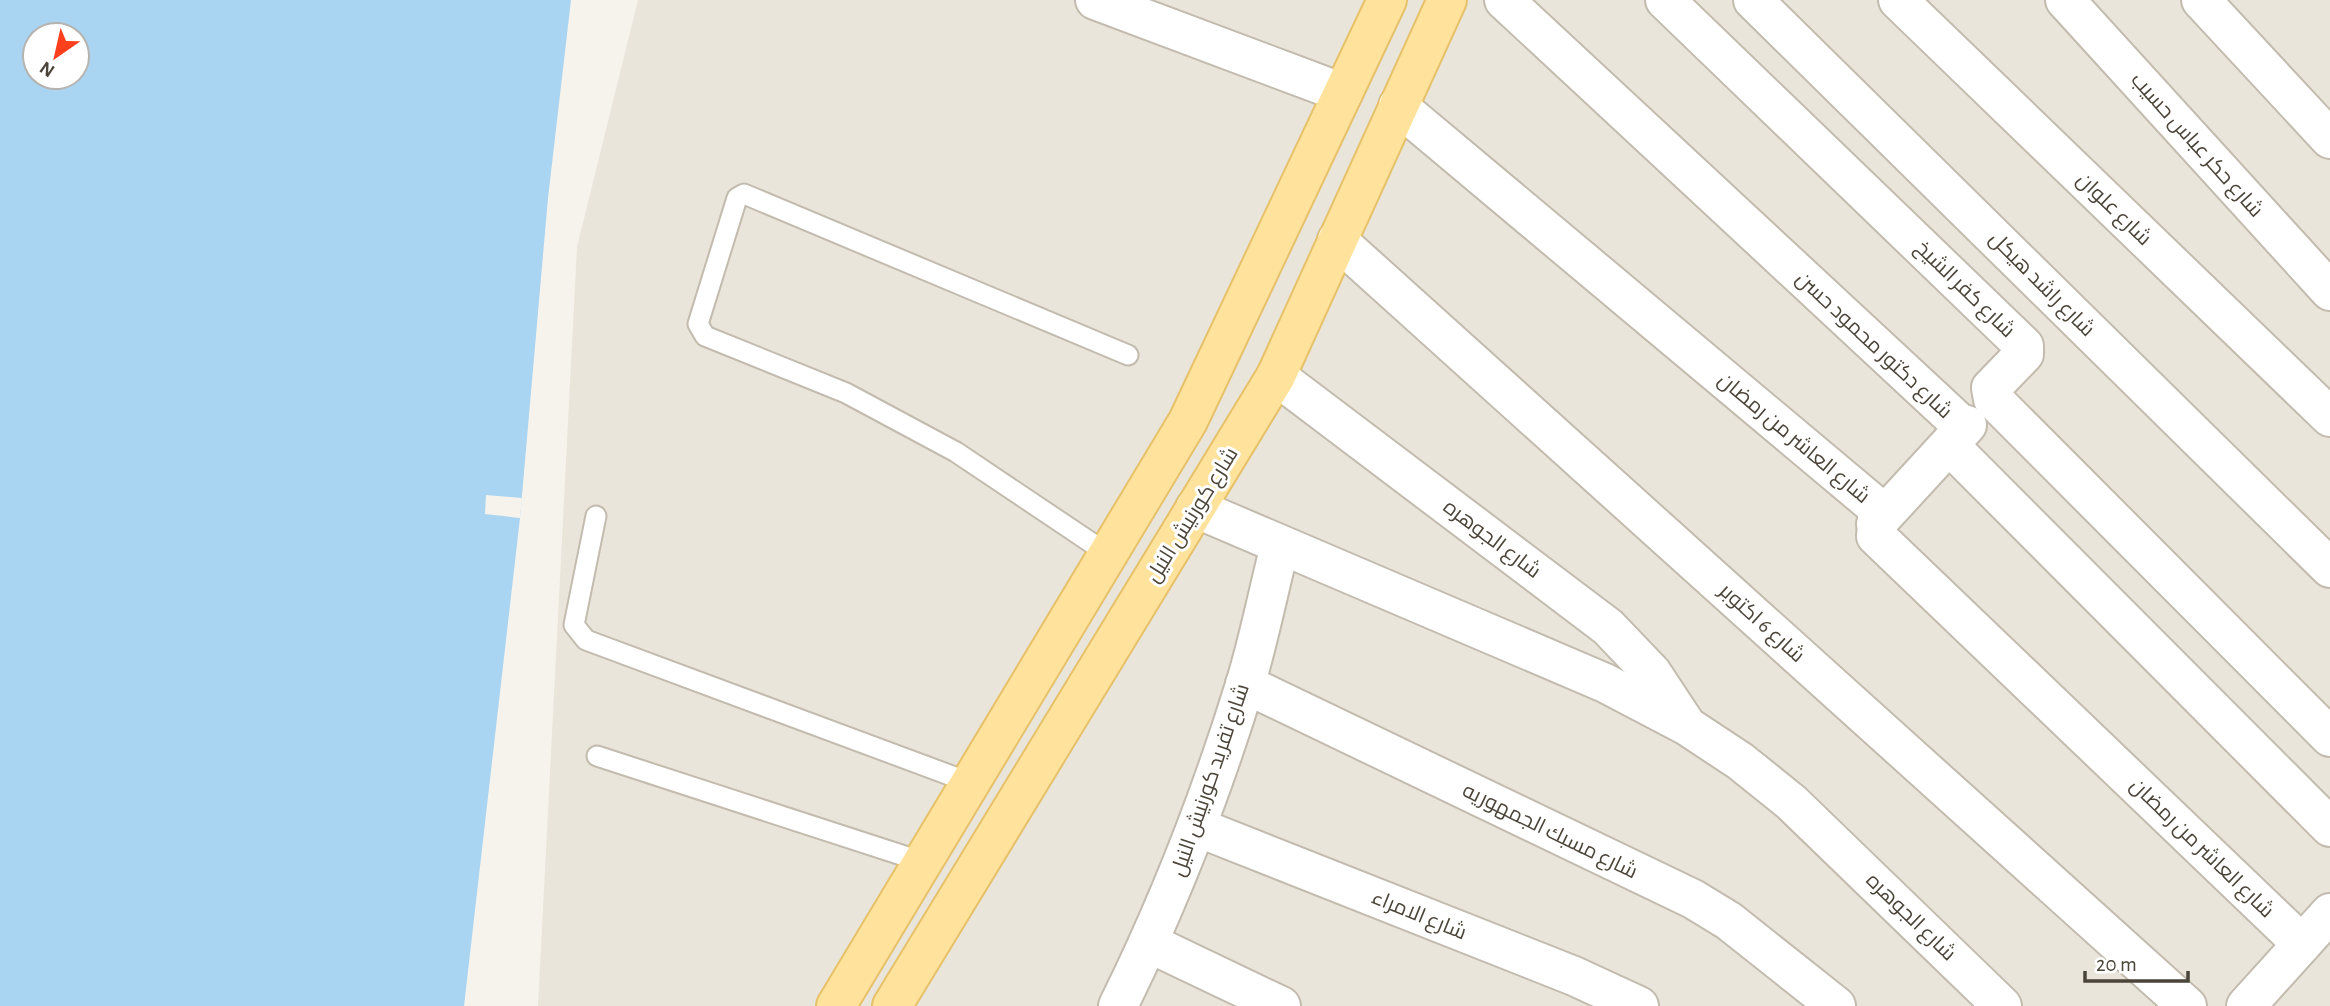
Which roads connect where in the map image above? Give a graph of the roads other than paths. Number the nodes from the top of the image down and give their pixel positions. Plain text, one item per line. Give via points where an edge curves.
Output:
1 (1095, 0) edge
2 (1387, 0) edge
3 (1447, 0) edge
4 (1504, 0) edge
5 (1665, 0) edge
6 (1753, 0) edge
7 (1898, 0) edge
8 (2064, 0) edge
9 (2201, 0) edge
10 (1343, 93) junction
11 (1398, 106) junction
12 (2330, 139) edge
13 (1338, 240) junction
14 (2330, 291) edge
15 (1128, 355) dead end
16 (1276, 376) junction
17 (1992, 397) junction
18 (2330, 417) edge
19 (1955, 439) junction
20 (1195, 508) junction
21 (596, 516) dead end
22 (1876, 524) junction
23 (1280, 546) junction
24 (1108, 554) junction
25 (2330, 568) edge
26 (1245, 684) junction
27 (1687, 726) junction
28 (2330, 737) edge
29 (597, 755) dead end
30 (971, 783) junction
31 (1197, 827) junction
32 (2330, 827) edge
33 (923, 862) junction
34 (2330, 913) edge
35 (1149, 943) junction
36 (2302, 944) junction
37 (836, 1006) edge
38 (892, 1006) edge
39 (1118, 1006) edge
40 (1281, 1006) edge
41 (1639, 1006) edge
42 (1836, 1006) edge
43 (2002, 1006) edge
44 (2187, 1006) edge
45 (2246, 1006) edge

1 - 10 street
2 - 10 main road
3 - 11 main road, شارع كورنيش النيل
4 - 19 street, شارع دكتور محمود حسن via 1955,420 1959,430
5 - 17 street, شارع كفر الشيخ via 2024,346 2024,354 1992,388
6 - 25 street, شارع راشد هيكل
7 - 18 street, شارع علوان
8 - 14 street, شارع حكر عباس حسيب
9 - 12 street
10 - 24 main road via 1188,421
11 - 13 main road, شارع كورنيش النيل
11 - 22 street, شارع العاشر من رمضان via 1873,505 1878,514
13 - 16 main road, شارع كورنيش النيل
13 - 44 street, شارع 6 اكتوبر
15 - 24 lane via 744,194 737,198 698,324 705,336 846,393 956,452
16 - 20 main road, شارع كورنيش النيل
16 - 27 street, شارع الجوهره via 1608,627 1652,673
17 - 19 street
17 - 28 street
19 - 22 street
19 - 32 street, شارع دكتور محمود حسن via 1958,454
20 - 23 street, شارع الجوهره
20 - 38 main road, شارع كورنيش النيل
21 - 30 lane via 574,625 586,640
22 - 36 street, شارع العاشر من رمضان via 1876,536
23 - 26 street, شارع تفريد كورنيش النيل
23 - 27 street, شارع الجوهره via 1605,683
24 - 30 main road
26 - 31 street, شارع تفريد كورنيش النيل
26 - 42 street, شارع مسبك الجمهوريه via 1693,900 1729,921
27 - 43 street, شارع الجوهره via 1741,761 1791,802
29 - 33 lane
30 - 33 main road
31 - 35 street, شارع تفريد كورنيش النيل
31 - 41 street, شارع الامراء
33 - 37 main road
34 - 36 street
35 - 39 street, شارع تفريد كورنيش النيل
35 - 40 street
36 - 45 street

